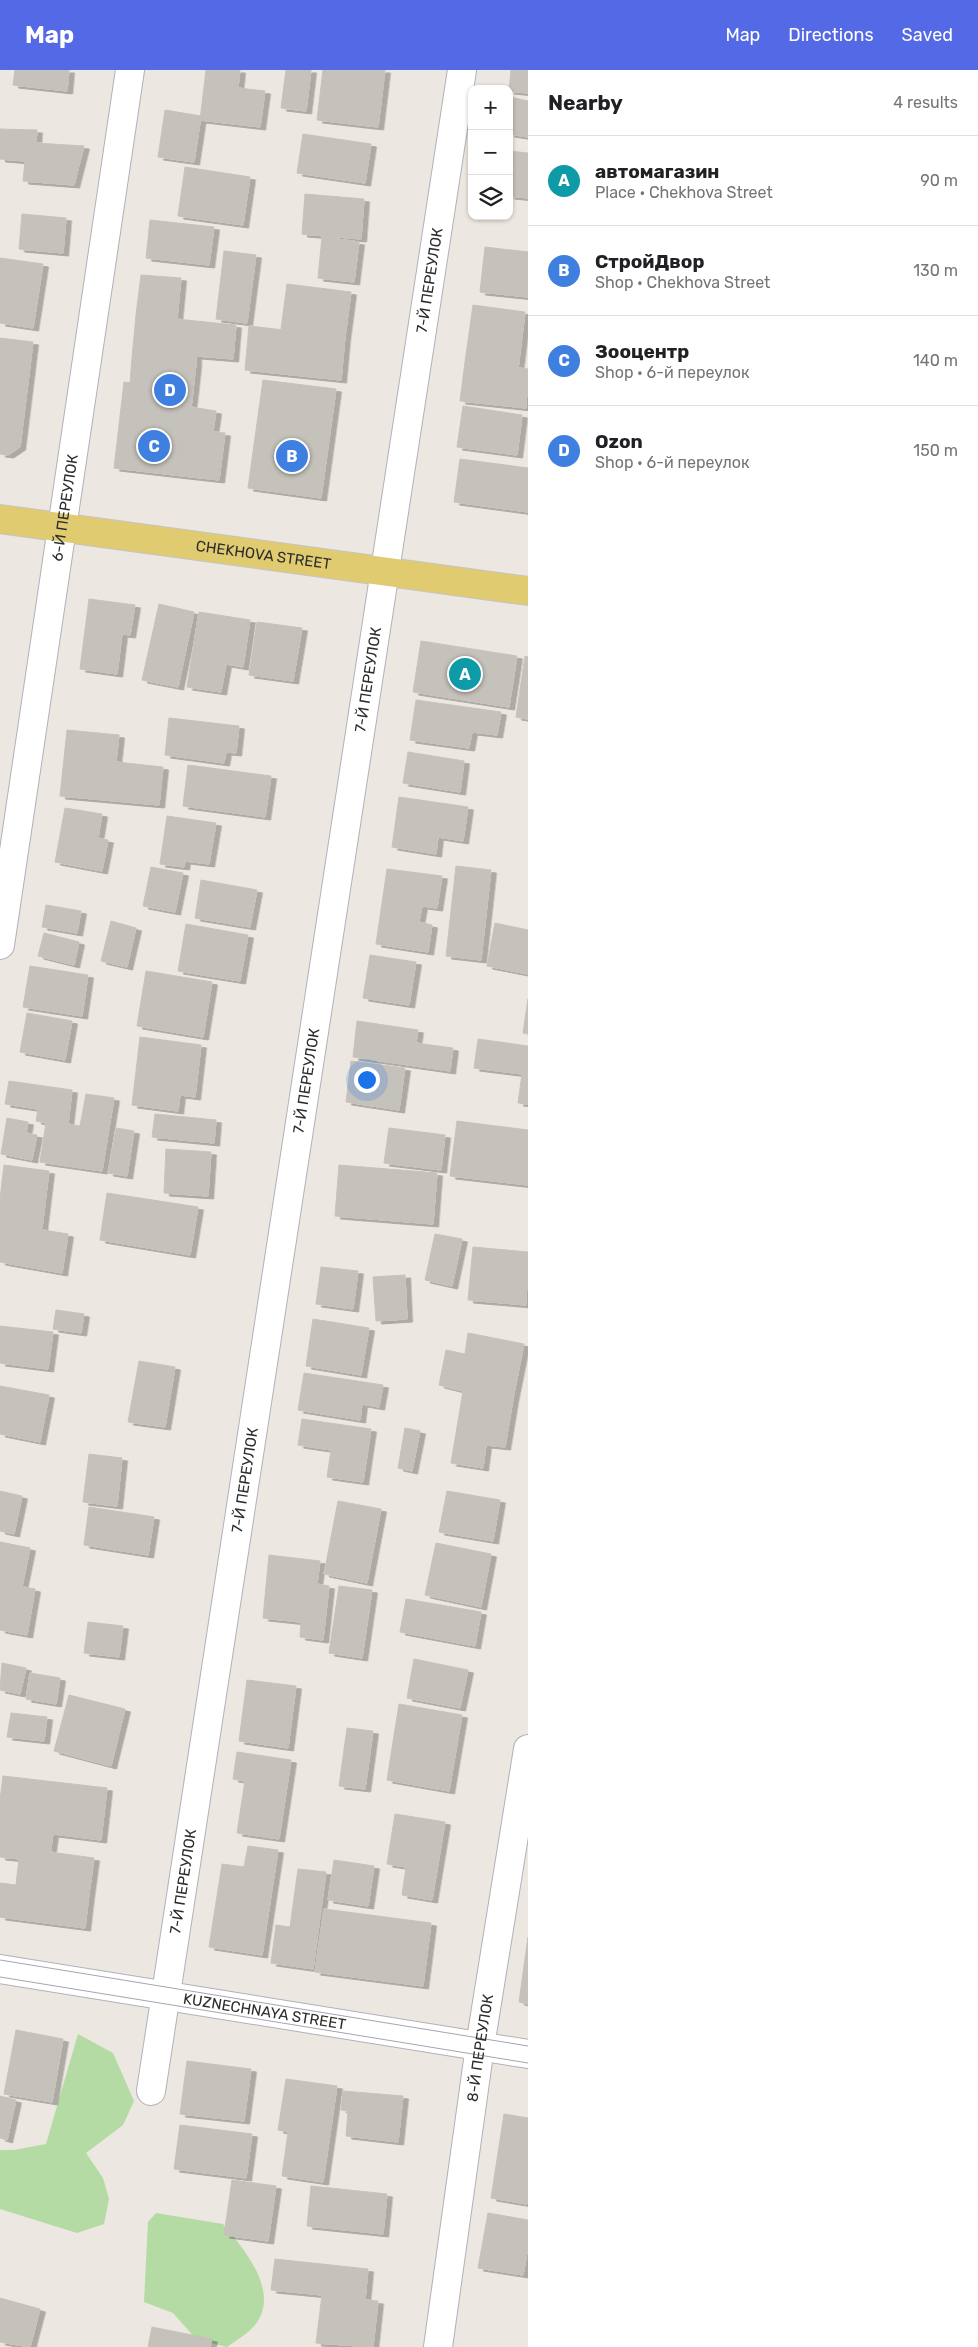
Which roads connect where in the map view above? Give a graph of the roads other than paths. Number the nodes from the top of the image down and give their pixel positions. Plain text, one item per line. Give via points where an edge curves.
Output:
1 (130, 70) edge
2 (462, 70) edge
3 (0, 519) edge
4 (62, 528) junction
5 (384, 572) junction
6 (528, 592) edge
7 (0, 945) edge
8 (528, 1749) edge
9 (0, 1969) edge
10 (166, 1996) junction
11 (480, 2046) junction
12 (528, 2054) edge
13 (151, 2091) dead end
14 (438, 2347) edge

1 - 4 street, 6-Й ПЕРЕУЛОК
2 - 5 street, 7-Й ПЕРЕУЛОК
3 - 4 main road, CHEKHOVA STREET
4 - 5 main road, CHEKHOVA STREET
4 - 7 street, 6-Й ПЕРЕУЛОК
5 - 6 main road, CHEKHOVA STREET
5 - 10 street, 7-Й ПЕРЕУЛОК
8 - 11 street, 8-Й ПЕРЕУЛОК
9 - 10 street, KUZNECHNAYA STREET
10 - 11 street, KUZNECHNAYA STREET
10 - 13 street, 7-Й ПЕРЕУЛОК
11 - 12 street, KUZNECHNAYA STREET
11 - 14 street, 8-Й ПЕРЕУЛОК

